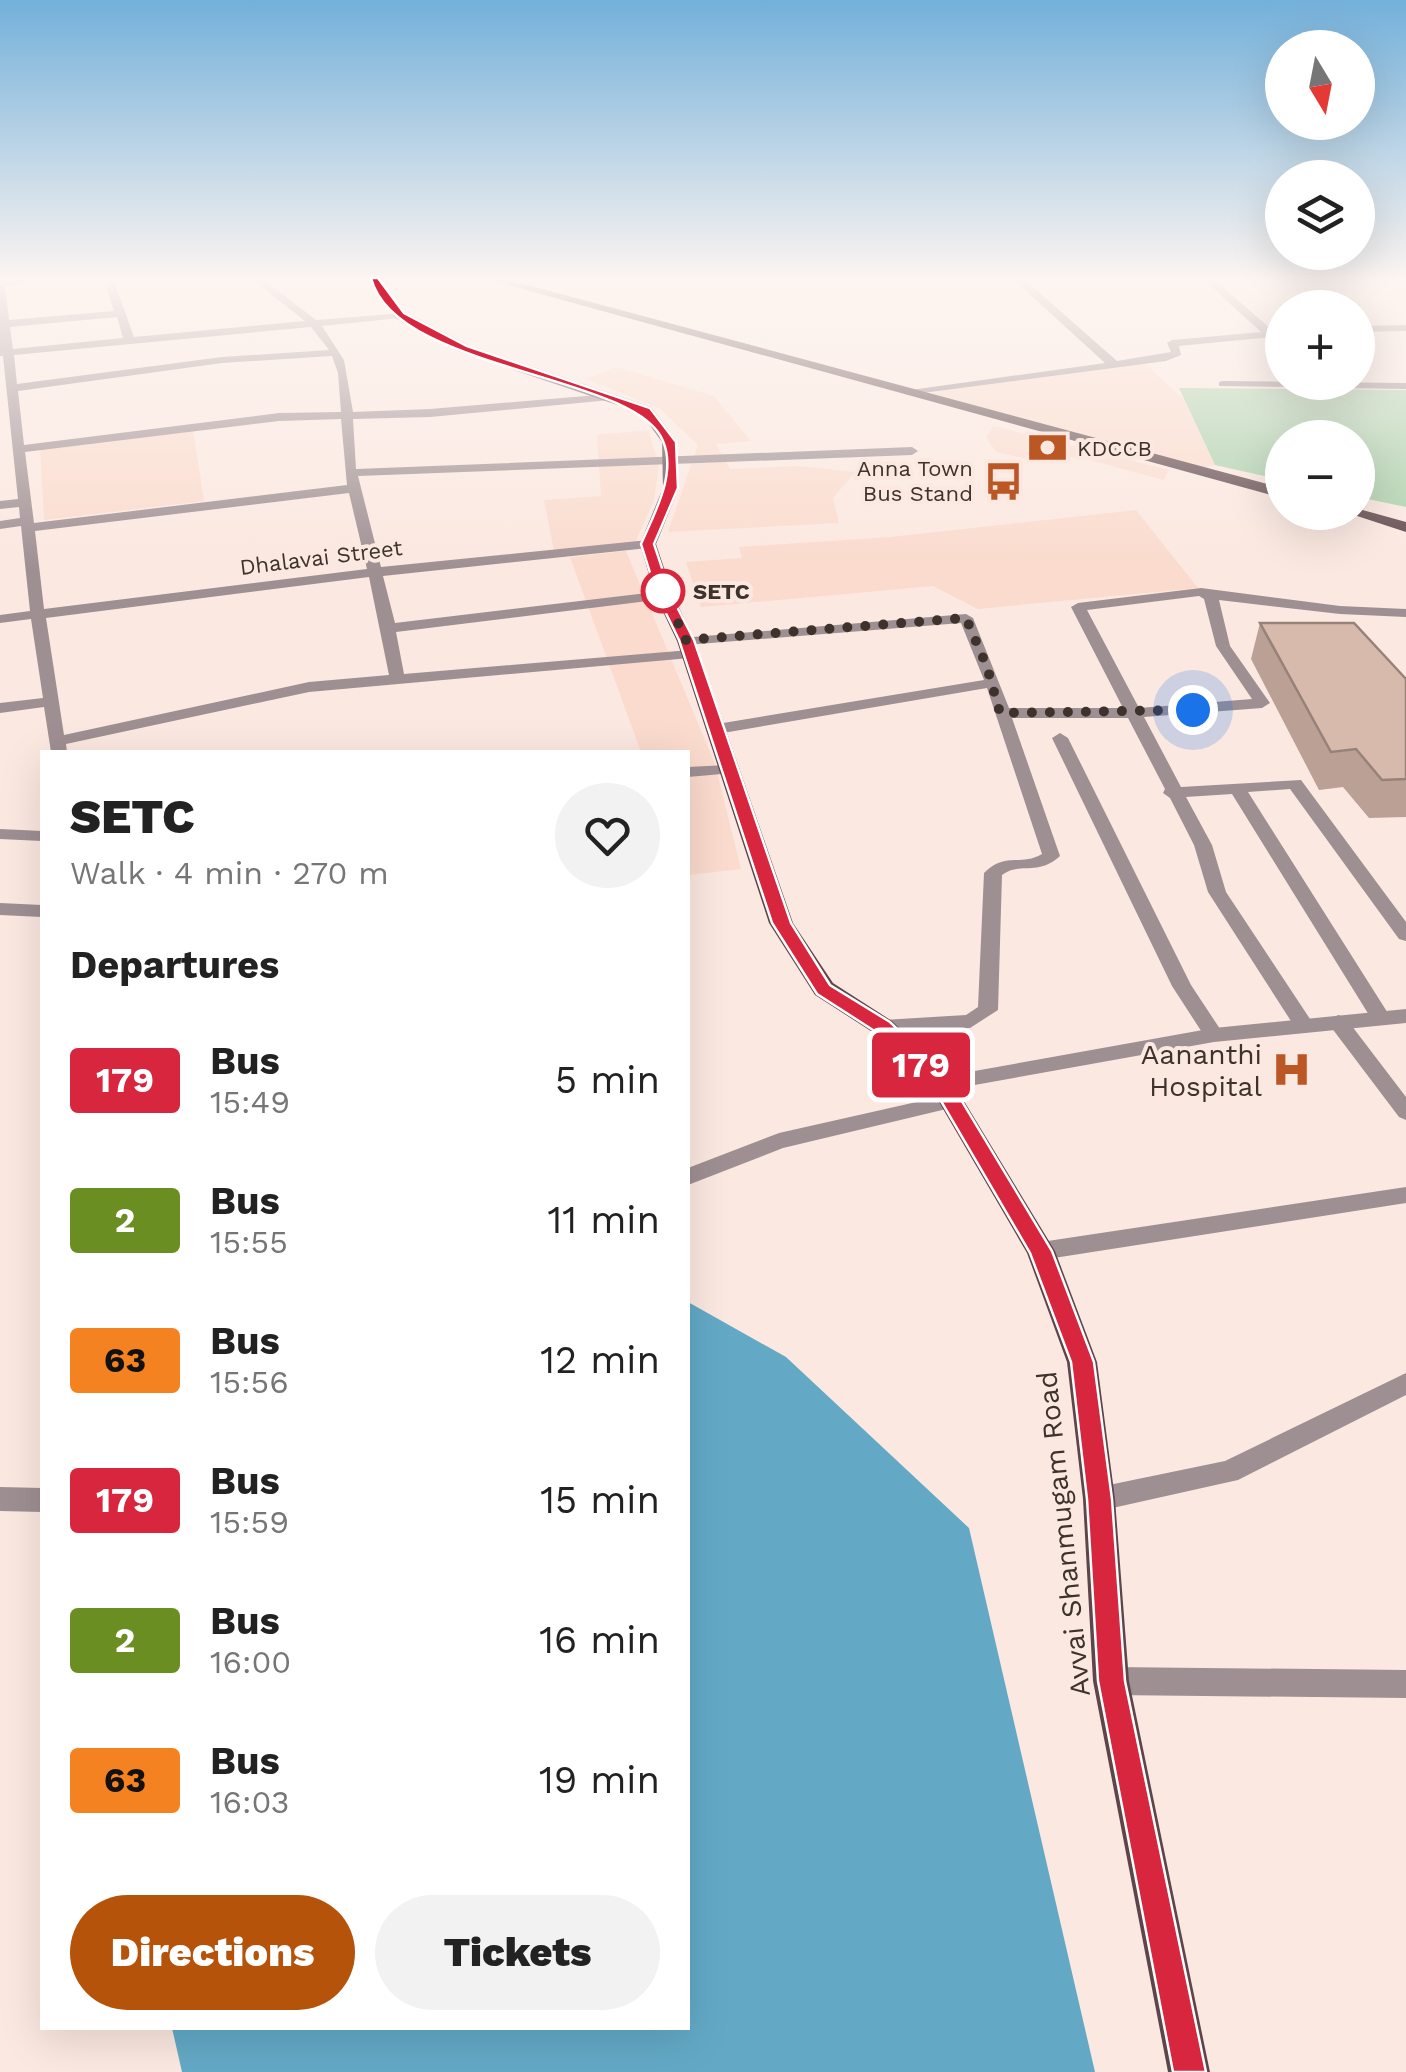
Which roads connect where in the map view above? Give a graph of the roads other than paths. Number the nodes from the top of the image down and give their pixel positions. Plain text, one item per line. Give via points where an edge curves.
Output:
1 (117, 377) edge
2 (343, 377) edge
3 (549, 377) edge
4 (852, 377) edge
5 (1024, 377) edge
6 (1222, 384) dead end
7 (1406, 386) edge
8 (912, 393) junction
9 (9, 394) edge
10 (610, 397) junction
11 (344, 414) junction
12 (20, 448) junction
13 (912, 452) dead end
14 (672, 459) junction
15 (351, 473) junction
16 (355, 488) junction
17 (1265, 488) edge
18 (26, 502) junction
19 (0, 505) edge
20 (1375, 518) edge
21 (0, 524) edge
22 (28, 525) junction
23 (1406, 527) edge
24 (648, 544) junction
25 (376, 572) junction
26 (1208, 594) junction
27 (664, 595) junction
28 (1406, 613) edge
29 (38, 615) junction
30 (0, 619) edge
31 (391, 628) junction
32 (688, 647) junction
33 (398, 678) junction
34 (992, 683) junction
35 (52, 702) junction
36 (0, 708) edge
37 (1000, 713) junction
38 (1131, 714) junction
39 (717, 729) junction
40 (1060, 738) dead end
41 (58, 747) edge
42 (727, 770) junction
43 (690, 772) edge
44 (1236, 787) junction
45 (1172, 792) junction
46 (0, 834) edge
47 (40, 836) edge
48 (0, 909) edge
49 (40, 911) edge
50 (1406, 935) edge
51 (1406, 1016) edge
52 (1380, 1018) junction
53 (1338, 1022) junction
54 (883, 1027) junction
55 (1305, 1027) junction
56 (1214, 1035) junction
57 (946, 1092) junction
58 (1406, 1112) edge
59 (690, 1176) edge
60 (1406, 1195) edge
61 (1041, 1251) junction
62 (1406, 1383) edge
63 (0, 1499) edge
64 (1100, 1499) junction
65 (40, 1500) edge
66 (1112, 1681) junction
67 (1406, 1684) edge
68 (1189, 2072) edge

1 - 9 street
2 - 11 street
3 - 10 main road
4 - 8 main road
5 - 8 street
6 - 7 street
8 - 17 main road
9 - 12 street
10 - 11 street via 501,409
10 - 14 main road via 646,410 670,442
11 - 12 street
11 - 15 street
12 - 18 street
13 - 14 street
14 - 15 street
14 - 24 main road via 672,488
15 - 16 street
16 - 22 street
16 - 25 street
18 - 19 street
18 - 22 street
20 - 23 main road
21 - 22 street
22 - 29 street
24 - 25 street, Dhalavai Street
24 - 27 main road, Avvai Shanmugam Road
25 - 29 street, Dhalavai Street
25 - 31 street
26 - 28 street
26 - 38 street via 1078,607
26 - 38 street via 1223,646 1264,702
27 - 31 street
27 - 32 main road, Avvai Shanmugam Road
29 - 30 street, Dhalavai Street
29 - 35 street
31 - 33 street
32 - 33 street
32 - 34 street via 966,618
32 - 39 main road, Avvai Shanmugam Road
33 - 41 street via 309,688
34 - 37 street
34 - 39 street
35 - 36 street
35 - 41 street
37 - 38 street
37 - 54 street via 1051,856 1037,864 1006,864 994,874 988,1010 970,1021
38 - 45 street
39 - 42 main road, Avvai Shanmugam Road
40 - 56 street via 1182,986
42 - 43 street
42 - 54 main road, Avvai Shanmugam Road via 782,923 824,989
44 - 45 street
44 - 50 street via 1295,784
44 - 52 street
45 - 55 street via 1202,845 1217,892
46 - 47 street
48 - 49 street
51 - 52 street
52 - 53 street
53 - 55 street
53 - 58 street
54 - 57 main road, Avvai Shanmugam Road
55 - 56 street
56 - 57 street
57 - 59 street
57 - 61 main road, Avvai Shanmugam Road
60 - 61 street
61 - 64 main road, Avvai Shanmugam Road via 1082,1362
62 - 64 street via 1230,1472
63 - 65 street
64 - 66 main road, Avvai Shanmugam Road
66 - 67 street
66 - 68 main road, Avvai Shanmugam Road

